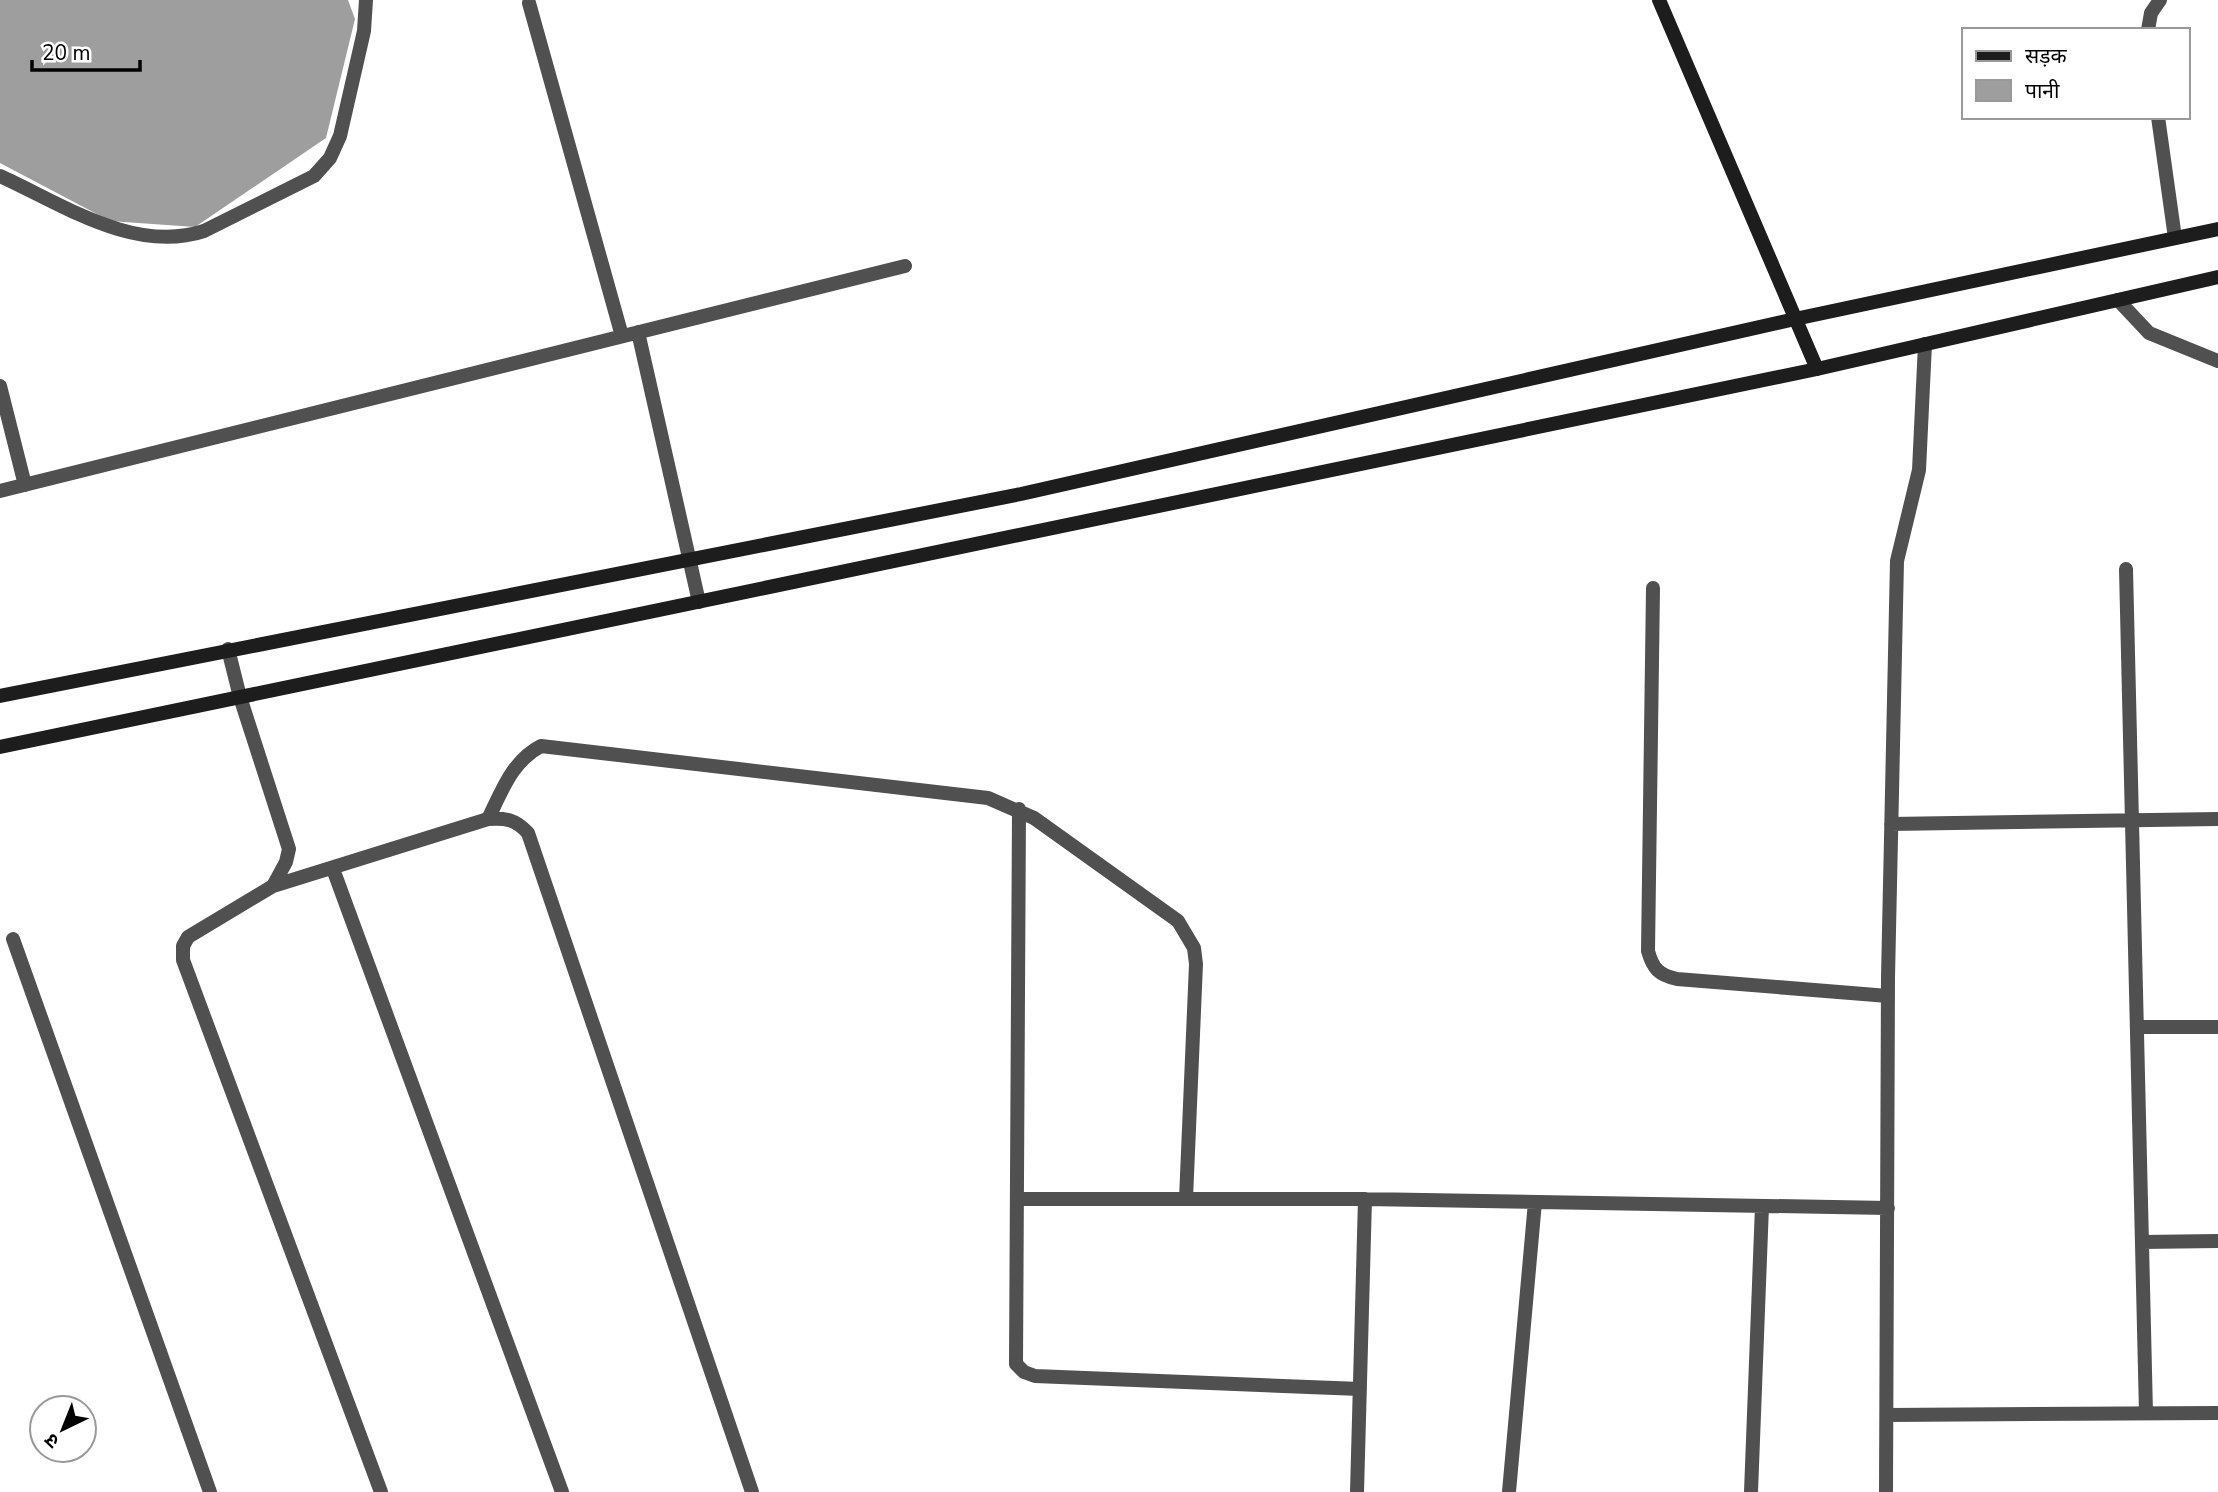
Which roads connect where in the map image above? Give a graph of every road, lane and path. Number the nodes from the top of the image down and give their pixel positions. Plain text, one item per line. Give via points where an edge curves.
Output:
1 (366, 0) edge
2 (1660, 0) edge
3 (2160, 0) edge
4 (529, 3) dead end
5 (2148, 28) edge
6 (2158, 119) edge
7 (0, 176) edge
8 (2218, 229) edge
9 (2175, 238) junction
10 (905, 265) dead end
11 (2218, 277) edge
12 (2118, 300) junction
13 (1795, 319) junction
14 (638, 332) junction
15 (622, 336) junction
16 (1925, 345) junction
17 (2218, 361) edge
18 (1817, 369) junction
19 (0, 386) edge
20 (25, 485) junction
21 (0, 491) edge
22 (691, 559) junction
23 (2126, 569) dead end
24 (1653, 588) dead end
25 (699, 602) junction
26 (228, 649) junction
27 (0, 696) edge
28 (240, 697) junction
29 (0, 747) edge
30 (1019, 809) junction
31 (488, 819) junction
32 (2218, 819) edge
33 (2132, 821) junction
34 (1891, 824) junction
35 (332, 869) junction
36 (273, 886) junction
37 (13, 939) dead end
38 (1888, 996) junction
39 (2137, 1027) junction
40 (2218, 1027) edge
41 (1017, 1199) junction
42 (1186, 1199) junction
43 (1364, 1199) junction
44 (1535, 1202) junction
45 (1762, 1206) junction
46 (1888, 1208) junction
47 (2218, 1241) edge
48 (2142, 1242) junction
49 (1360, 1389) junction
50 (2146, 1413) junction
51 (2218, 1413) edge
52 (1887, 1415) junction
53 (210, 1492) edge
54 (381, 1492) edge
55 (562, 1492) edge
56 (752, 1492) edge
57 (1357, 1492) edge
58 (1509, 1492) edge
59 (1751, 1492) edge
60 (1886, 1492) edge

1 - 7 street via 361,44 340,136 330,158 314,176 204,231 186,237 131,234
2 - 13 main road
3 - 5 street
4 - 15 street
6 - 9 street
8 - 9 main road
9 - 13 main road
10 - 14 street
11 - 12 main road
12 - 16 main road
12 - 17 street via 2149,333
13 - 18 main road
13 - 22 main road via 1021,494
14 - 15 street
14 - 22 street
15 - 20 street
16 - 18 main road
16 - 34 street via 1919,470 1896,561
18 - 25 main road
19 - 20 street
20 - 21 street
22 - 25 street
22 - 26 main road
23 - 33 street
24 - 38 street via 1648,951 1653,967 1663,976 1677,979
25 - 28 main road
26 - 27 main road
26 - 28 street
28 - 29 main road
28 - 36 street via 289,849
30 - 31 street via 988,798 541,746 517,764
30 - 41 street
30 - 42 street via 1178,921 1194,948
31 - 35 street
31 - 56 street via 518,822 528,833
32 - 33 street
33 - 34 street
33 - 39 street
34 - 38 street
35 - 36 street
35 - 55 street
36 - 54 street via 188,937 183,960
37 - 53 street
38 - 46 street
39 - 40 street
39 - 48 street
41 - 42 street
41 - 49 street via 1014,1352 1016,1364 1024,1372 1035,1377
42 - 43 street
43 - 44 street
43 - 49 street
44 - 45 street
44 - 58 street
45 - 46 street
45 - 59 street
46 - 52 street
47 - 48 street
48 - 50 street
49 - 57 street
50 - 51 street
50 - 52 street
52 - 60 street

